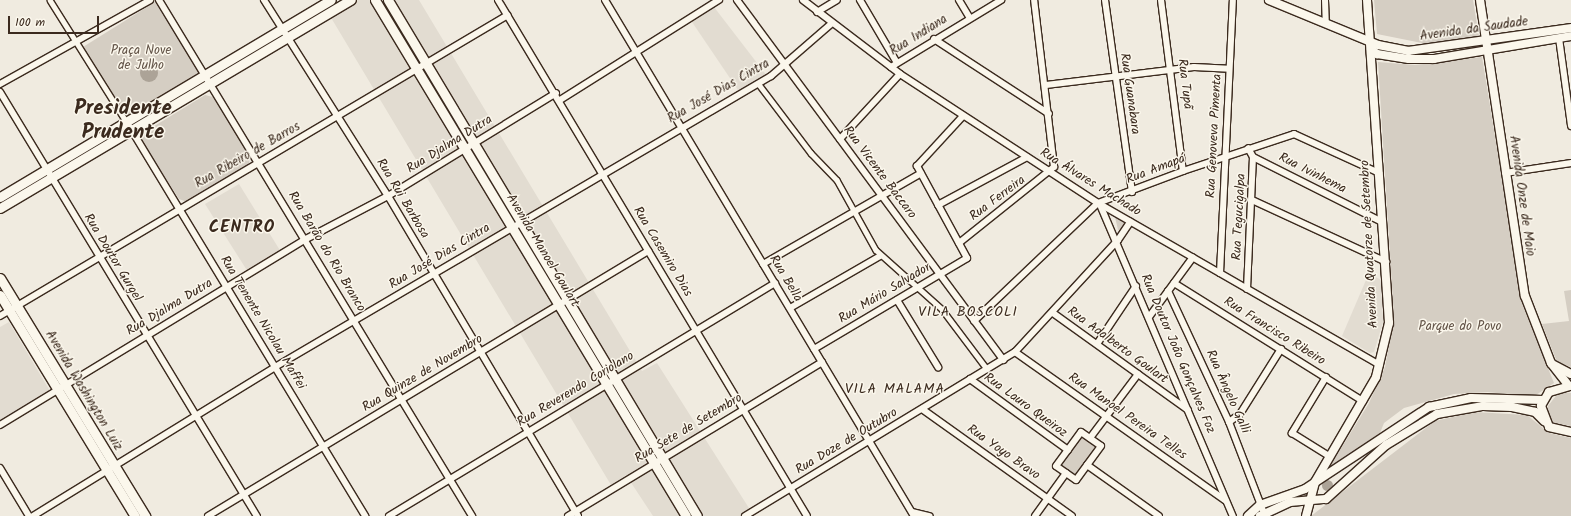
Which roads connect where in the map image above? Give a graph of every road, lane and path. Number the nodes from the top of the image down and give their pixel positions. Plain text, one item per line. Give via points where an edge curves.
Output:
1 (50, 0) edge
2 (150, 0) edge
3 (159, 0) edge
4 (264, 0) edge
5 (331, 0) edge
6 (351, 0) edge
7 (375, 0) edge
8 (388, 0) edge
9 (498, 0) edge
10 (605, 0) edge
11 (719, 0) edge
12 (737, 0) edge
13 (803, 0) edge
14 (837, 0) edge
15 (860, 0) edge
16 (959, 0) edge
17 (1001, 0) edge
18 (1034, 0) edge
19 (1105, 0) edge
20 (1160, 0) edge
21 (1233, 0) edge
22 (1268, 0) edge
23 (1325, 0) edge
24 (1367, 0) edge
25 (1480, 0) edge
26 (817, 12) junction
27 (508, 15) junction
28 (970, 18) junction
29 (1326, 23) junction
30 (831, 24) junction
31 (1571, 28) edge
32 (282, 29) junction
33 (1571, 36) edge
34 (287, 38) junction
35 (1559, 38) junction
36 (934, 40) junction
37 (1486, 40) junction
38 (76, 42) junction
39 (1370, 46) junction
40 (1488, 49) junction
41 (637, 53) junction
42 (896, 61) junction
43 (425, 63) junction
44 (785, 65) junction
45 (891, 67) junction
46 (416, 68) junction
47 (1229, 69) junction
48 (1171, 70) junction
49 (900, 74) junction
50 (206, 75) junction
51 (1116, 76) junction
52 (212, 83) junction
53 (758, 83) junction
54 (0, 84) edge
55 (1046, 85) junction
56 (0, 92) edge
57 (556, 93) junction
58 (560, 100) junction
59 (1049, 114) junction
60 (963, 116) junction
61 (338, 117) junction
62 (126, 122) junction
63 (1571, 126) edge
64 (681, 127) junction
65 (131, 130) junction
66 (840, 139) junction
67 (469, 145) junction
68 (1248, 148) junction
69 (1027, 157) junction
70 (1224, 157) junction
71 (1253, 158) junction
72 (1571, 163) edge
73 (260, 164) junction
74 (45, 169) junction
75 (1183, 171) junction
76 (921, 172) junction
77 (1051, 172) junction
78 (602, 173) junction
79 (1379, 173) junction
80 (1506, 173) junction
81 (50, 178) junction
82 (1132, 192) junction
83 (883, 195) junction
84 (388, 196) junction
85 (0, 197) edge
86 (1252, 200) junction
87 (1098, 203) junction
88 (938, 205) junction
89 (0, 208) edge
90 (178, 208) junction
91 (853, 212) junction
92 (520, 222) junction
93 (1130, 222) junction
94 (1382, 222) junction
95 (512, 227) junction
96 (306, 239) junction
97 (1118, 240) junction
98 (958, 243) junction
99 (648, 251) junction
100 (99, 256) junction
101 (880, 256) junction
102 (1193, 258) junction
103 (1386, 262) junction
104 (763, 264) junction
105 (1220, 273) junction
106 (434, 274) junction
107 (940, 274) junction
108 (0, 278) edge
109 (1174, 283) junction
110 (775, 284) junction
111 (226, 286) junction
112 (1136, 286) junction
113 (919, 287) junction
114 (1247, 289) junction
115 (1168, 291) junction
116 (0, 295) edge
117 (568, 299) junction
118 (897, 300) junction
119 (558, 305) junction
120 (12, 307) junction
121 (790, 308) junction
122 (1053, 313) junction
123 (0, 316) edge
124 (1149, 317) junction
125 (354, 320) junction
126 (974, 321) junction
127 (696, 331) junction
128 (146, 336) junction
129 (1097, 344) junction
130 (814, 349) junction
131 (1281, 349) junction
132 (481, 352) junction
133 (1015, 352) junction
134 (1003, 360) junction
135 (822, 362) junction
136 (1551, 363) junction
137 (1380, 365) junction
138 (275, 367) junction
139 (938, 367) dead end
140 (987, 369) junction
141 (1138, 374) junction
142 (1571, 374) edge
143 (1326, 377) junction
144 (970, 379) junction
145 (610, 382) junction
146 (1570, 386) edge
147 (61, 387) junction
148 (401, 400) junction
149 (1543, 400) junction
150 (1363, 401) junction
151 (922, 409) junction
152 (743, 410) junction
153 (1189, 410) junction
154 (1107, 415) junction
155 (196, 417) junction
156 (1544, 420) junction
157 (1229, 422) junction
158 (0, 425) edge
159 (528, 432) junction
160 (1571, 432) edge
161 (1090, 438) junction
162 (869, 441) junction
163 (324, 448) junction
164 (1068, 450) junction
165 (1329, 456) junction
166 (658, 461) junction
167 (1088, 465) junction
168 (0, 468) edge
169 (111, 468) junction
170 (1066, 473) junction
171 (451, 480) junction
172 (1315, 482) junction
173 (790, 489) junction
174 (244, 494) junction
175 (1048, 498) junction
176 (1226, 501) junction
177 (1309, 502) junction
178 (1260, 505) junction
179 (577, 514) edge
180 (913, 514) edge
181 (1263, 515) edge
182 (29, 516) edge
183 (33, 516) edge
184 (135, 516) edge
185 (145, 516) edge
186 (208, 516) edge
187 (257, 516) edge
188 (365, 516) edge
189 (389, 516) edge
190 (472, 516) edge
191 (568, 516) edge
192 (686, 516) edge
193 (697, 516) edge
194 (745, 516) edge
195 (807, 516) edge
196 (930, 516) edge
197 (1035, 516) edge
198 (1072, 516) edge
199 (1159, 516) edge
200 (1233, 516) edge
201 (1248, 516) edge
202 (1306, 516) edge

1 - 38 street, Rua Tenente Nicolau Maffei
2 - 38 street
3 - 50 street, Rua Barão do Rio Branco
4 - 32 street, Rua Rui Barbosa
5 - 32 main road
6 - 34 main road
7 - 46 main road, Avenida Manoel Goulart
8 - 43 main road, Avenida Manoel Goulart
9 - 27 street, Rua Casemiro Dias
10 - 41 street, Rua Bella
11 - 41 street
12 - 44 street, Rua Vicente Baccaro
13 - 26 street, Rua Álvares Machado
14 - 26 street
15 - 42 street
16 - 28 street
17 - 28 street, Rua Indiana
18 - 55 street
19 - 51 street, Rua Guanabara
20 - 48 street, Rua Tupã
21 - 47 street, Rua Genoveva Pimenta
22 - 29 street, Avenida da Saudade
23 - 29 street
24 - 39 street, Avenida Quatorze de Setembro
25 - 37 street, Avenida Onze de Maio
26 - 30 street, Rua Álvares Machado
27 - 43 street, Rua Ribeiro de Barros
27 - 57 street, Rua Casemiro Dias
28 - 36 street, Rua Indiana
29 - 39 street, Avenida da Saudade
30 - 44 street, Rua José Dias Cintra
30 - 45 street, Rua Álvares Machado
31 - 37 street, Avenida da Saudade
32 - 34 street, Rua Rui Barbosa
32 - 50 main road
33 - 35 street, Avenida da Saudade
34 - 52 main road
34 - 61 street, Rua Rui Barbosa
35 - 40 street, Avenida da Saudade
35 - 63 street
36 - 42 street, Rua Indiana
36 - 59 street
37 - 39 street, Avenida da Saudade via 1426,51
37 - 40 street, Avenida Onze de Maio
38 - 54 street
38 - 62 street, Rua Tenente Nicolau Maffei
39 - 40 street, Avenida da Saudade via 1378,54 1409,59 1434,59
39 - 79 street, Avenida Quatorze de Setembro
40 - 80 street, Avenida Onze de Maio
41 - 58 street
41 - 64 street, Rua Bella
42 - 45 street, Rua Indiana
43 - 46 street, Rua Ribeiro de Barros
43 - 67 main road, Avenida Manoel Goulart
44 - 53 street, Rua José Dias Cintra
44 - 66 street, Rua Vicente Baccaro
45 - 49 street, Rua Álvares Machado
46 - 61 street, Rua Ribeiro de Barros
46 - 67 main road, Avenida Manoel Goulart
47 - 48 street
47 - 70 street, Rua Genoveva Pimenta
48 - 51 street
48 - 75 street, Rua Tupã
49 - 60 street, Rua Álvares Machado
49 - 66 street, Rua Indiana
50 - 52 street, Rua Barão do Rio Branco
50 - 62 main road
51 - 55 street
51 - 82 street, Rua Guanabara
52 - 65 main road
52 - 73 street, Rua Barão do Rio Branco
53 - 64 street, Rua José Dias Cintra
53 - 91 street via 811,153 837,180
55 - 59 street
56 - 74 street, Rua Doutor Gurgel
57 - 58 street, Rua Casemiro Dias
57 - 67 street, Rua Djalma Dutra
58 - 78 street, Rua Casemiro Dias
59 - 77 street via 1055,158
60 - 69 street, Rua Álvares Machado
60 - 76 street via 917,166
61 - 73 street, Rua Ribeiro de Barros
61 - 84 street, Rua Rui Barbosa
62 - 65 street, Rua Tenente Nicolau Maffei
62 - 74 main road
64 - 78 street, Rua José Dias Cintra
64 - 104 street, Rua Bella
65 - 81 main road
65 - 90 street, Rua Tenente Nicolau Maffei
66 - 83 street, Rua Vicente Baccaro
67 - 84 street, Rua Djalma Dutra
67 - 92 main road, Avenida Manoel Goulart
67 - 95 main road, Avenida Manoel Goulart
68 - 70 street, Rua Amapá
68 - 71 street, Rua Tegucigalpa
68 - 79 street, Rua Amapá via 1294,134
69 - 77 street, Rua Álvares Machado
69 - 88 street
70 - 75 street, Rua Amapá
70 - 105 street, Rua Genoveva Pimenta
71 - 86 street, Rua Tegucigalpa
71 - 94 street, Rua Ivinhema
72 - 80 street
73 - 90 street, Rua Ribeiro de Barros
73 - 96 street, Rua Barão do Rio Branco
74 - 81 street, Rua Doutor Gurgel
74 - 85 main road
75 - 82 street, Rua Amapá
76 - 83 street
76 - 88 street
77 - 87 street, Rua Álvares Machado
77 - 98 street, Rua Ferreira
78 - 92 street, Rua José Dias Cintra
78 - 99 street, Rua Casemiro Dias
79 - 94 street, Avenida Quatorze de Setembro
80 - 136 street, Avenida Onze de Maio via 1526,296
81 - 89 main road
81 - 100 street, Rua Doutor Gurgel
82 - 87 street, Rua Amapá
83 - 91 street
83 - 107 street, Rua Vicente Baccaro
84 - 96 street, Rua Djalma Dutra
84 - 106 street, Rua Rui Barbosa
86 - 103 street
86 - 114 street, Rua Tegucigalpa
87 - 93 street, Rua Álvares Machado
87 - 97 street, Rua Doutor João Gonçalves Foz
87 - 126 street, Rua Amapá
88 - 98 street
90 - 100 street, Rua Ribeiro de Barros
90 - 111 street, Rua Tenente Nicolau Maffei
91 - 101 street
91 - 104 street
92 - 95 street, Rua José Dias Cintra
92 - 117 main road, Avenida Manoel Goulart
93 - 97 street, Rua Doze de Outubro
93 - 102 street, Rua Álvares Machado
94 - 103 street, Avenida Quatorze de Setembro
95 - 106 street, Rua José Dias Cintra
95 - 119 main road, Avenida Manoel Goulart
96 - 111 street, Rua Djalma Dutra
96 - 125 street, Rua Barão do Rio Branco
97 - 112 street, Rua Doutor João Gonçalves Foz
97 - 122 street, Rua Doze de Outubro
98 - 107 street, Rua Mário Salvador via 967,258
99 - 117 street, Rua Quinze de Novembro
99 - 127 street, Rua Casemiro Dias
100 - 120 street, Rua Ribeiro de Barros
100 - 128 street, Rua Doutor Gurgel
101 - 113 street
101 - 121 street
102 - 105 street, Rua Álvares Machado
102 - 109 street
103 - 137 street, Avenida Quatorze de Setembro via 1389,323
104 - 110 street, Rua Bella
105 - 114 street, Rua Álvares Machado
106 - 125 street, Rua José Dias Cintra
106 - 132 street, Rua Rui Barbosa
107 - 113 street, Rua Mário Salvador
107 - 126 street, Rua Vicente Baccaro
108 - 120 main road, Avenida Washington Luiz
109 - 115 street
109 - 131 street, Rua Francisco Ribeiro
110 - 121 street, Rua Bella
110 - 127 street, Rua Reverendo Coriolano
111 - 128 street, Rua Djalma Dutra
111 - 138 street, Rua Tenente Nicolau Maffei
112 - 124 street, Rua Doutor João Gonçalves Foz
112 - 129 street
113 - 118 street, Rua Mário Salvador
113 - 140 street via 946,314
114 - 137 street, Rua Álvares Machado
115 - 124 street
115 - 157 street, Rua Ângelo Galli
116 - 120 main road, Avenida Washington Luiz
117 - 119 street, Rua Quinze de Novembro
117 - 145 main road, Avenida Manoel Goulart
118 - 130 street, Rua Mário Salvador
118 - 139 street
119 - 132 street, Rua Quinze de Novembro
119 - 145 main road, Avenida Manoel Goulart
120 - 123 street, Rua Ribeiro de Barros
120 - 147 main road, Avenida Washington Luiz
121 - 130 street, Rua Bella
122 - 129 street, Rua Adalberto Goulart
122 - 133 street, Rua Doze de Outubro
124 - 153 street, Rua Doutor João Gonçalves Foz
125 - 138 street, Rua José Dias Cintra
125 - 148 street, Rua Barão do Rio Branco
126 - 134 street, Rua Vicente Baccaro
127 - 145 street, Rua Reverendo Coriolano
127 - 152 street, Rua Casemiro Dias
128 - 147 street, Rua Djalma Dutra
128 - 155 street, Rua Doutor Gurgel
129 - 141 street, Rua Adalberto Goulart
130 - 135 street, Rua Bella
131 - 143 street, Rua Francisco Ribeiro
131 - 157 street via 1240,414
132 - 148 street, Rua Quinze de Novembro
132 - 159 street, Rua Rui Barbosa
133 - 134 street, Rua Doze de Outubro
133 - 154 street, Rua Manoel Pereira Telles
134 - 140 street, Rua Doze de Outubro
135 - 152 street, Rua Sete de Setembro
135 - 162 street, Rua Bella
136 - 142 street
136 - 146 street, Avenida Onze de Maio
137 - 150 street, Avenida Quatorze de Setembro
138 - 155 street, Rua José Dias Cintra
138 - 163 street, Rua Tenente Nicolau Maffei
140 - 144 street, Rua Doze de Outubro
141 - 153 street, Rua Adalberto Goulart
141 - 154 street
143 - 150 street, Rua Francisco Ribeiro
143 - 165 street via 1292,433
144 - 151 street, Rua Doze de Outubro
144 - 164 street, Rua Lauro Queiroz
145 - 159 street, Rua Reverendo Coriolano
145 - 166 main road, Avenida Manoel Goulart
146 - 149 street via 1556,388
147 - 158 street, Rua Djalma Dutra
147 - 169 main road, Avenida Washington Luiz
148 - 163 street, Rua Quinze de Novembro
148 - 171 street, Rua Barão do Rio Branco
149 - 156 street
149 - 172 street via 1471,398 1429,407
150 - 165 street, Avenida Quatorze de Setembro
151 - 162 street, Rua Doze de Outubro
151 - 175 street, Rua Yoyo Bravo
152 - 166 street, Rua Sete de Setembro
152 - 173 street, Rua Casemiro Dias
153 - 176 street, Rua Doutor João Gonçalves Foz
154 - 161 street
154 - 176 street, Rua Manoel Pereira Telles
155 - 169 street, Rua José Dias Cintra
155 - 174 street, Rua Doutor Gurgel
156 - 160 street via 1557,432
156 - 177 street via 1535,412 1512,407 1476,406 1437,414 1386,445 1326,499
157 - 178 street, Rua Ângelo Galli
159 - 171 street, Rua Reverendo Coriolano
159 - 179 street, Rua Rui Barbosa
161 - 164 street via 1081,432
161 - 167 street via 1101,446
162 - 173 street, Rua Doze de Outubro
162 - 180 street, Rua Bella
163 - 174 street, Rua Quinze de Novembro
163 - 188 street, Rua Tenente Nicolau Maffei
164 - 170 street via 1056,466
165 - 172 street, Avenida Quatorze de Setembro
166 - 179 street, Rua Sete de Setembro
166 - 192 main road, Avenida Manoel Goulart
166 - 193 main road, Avenida Manoel Goulart
167 - 170 street via 1076,480
167 - 199 street
168 - 182 street
169 - 183 street, Rua José Dias Cintra
169 - 184 main road, Avenida Washington Luiz
169 - 185 main road, Avenida Washington Luiz
170 - 175 street
171 - 189 street, Rua Reverendo Coriolano
171 - 190 street, Rua Barão do Rio Branco
172 - 177 street, Avenida Quatorze de Setembro
172 - 178 street
173 - 194 street, Rua Doze de Outubro
173 - 195 street, Rua Casemiro Dias
174 - 186 street, Rua Quinze de Novembro
174 - 187 street, Rua Doutor Gurgel
175 - 197 street
175 - 198 street, Rua Yoyo Bravo
176 - 200 street, Rua Doutor João Gonçalves Foz
177 - 181 street via 1290,502
177 - 202 street, Avenida Quatorze de Setembro
178 - 181 street, Rua Ângelo Galli
178 - 201 street
179 - 191 street, Rua Sete de Setembro
180 - 196 street

